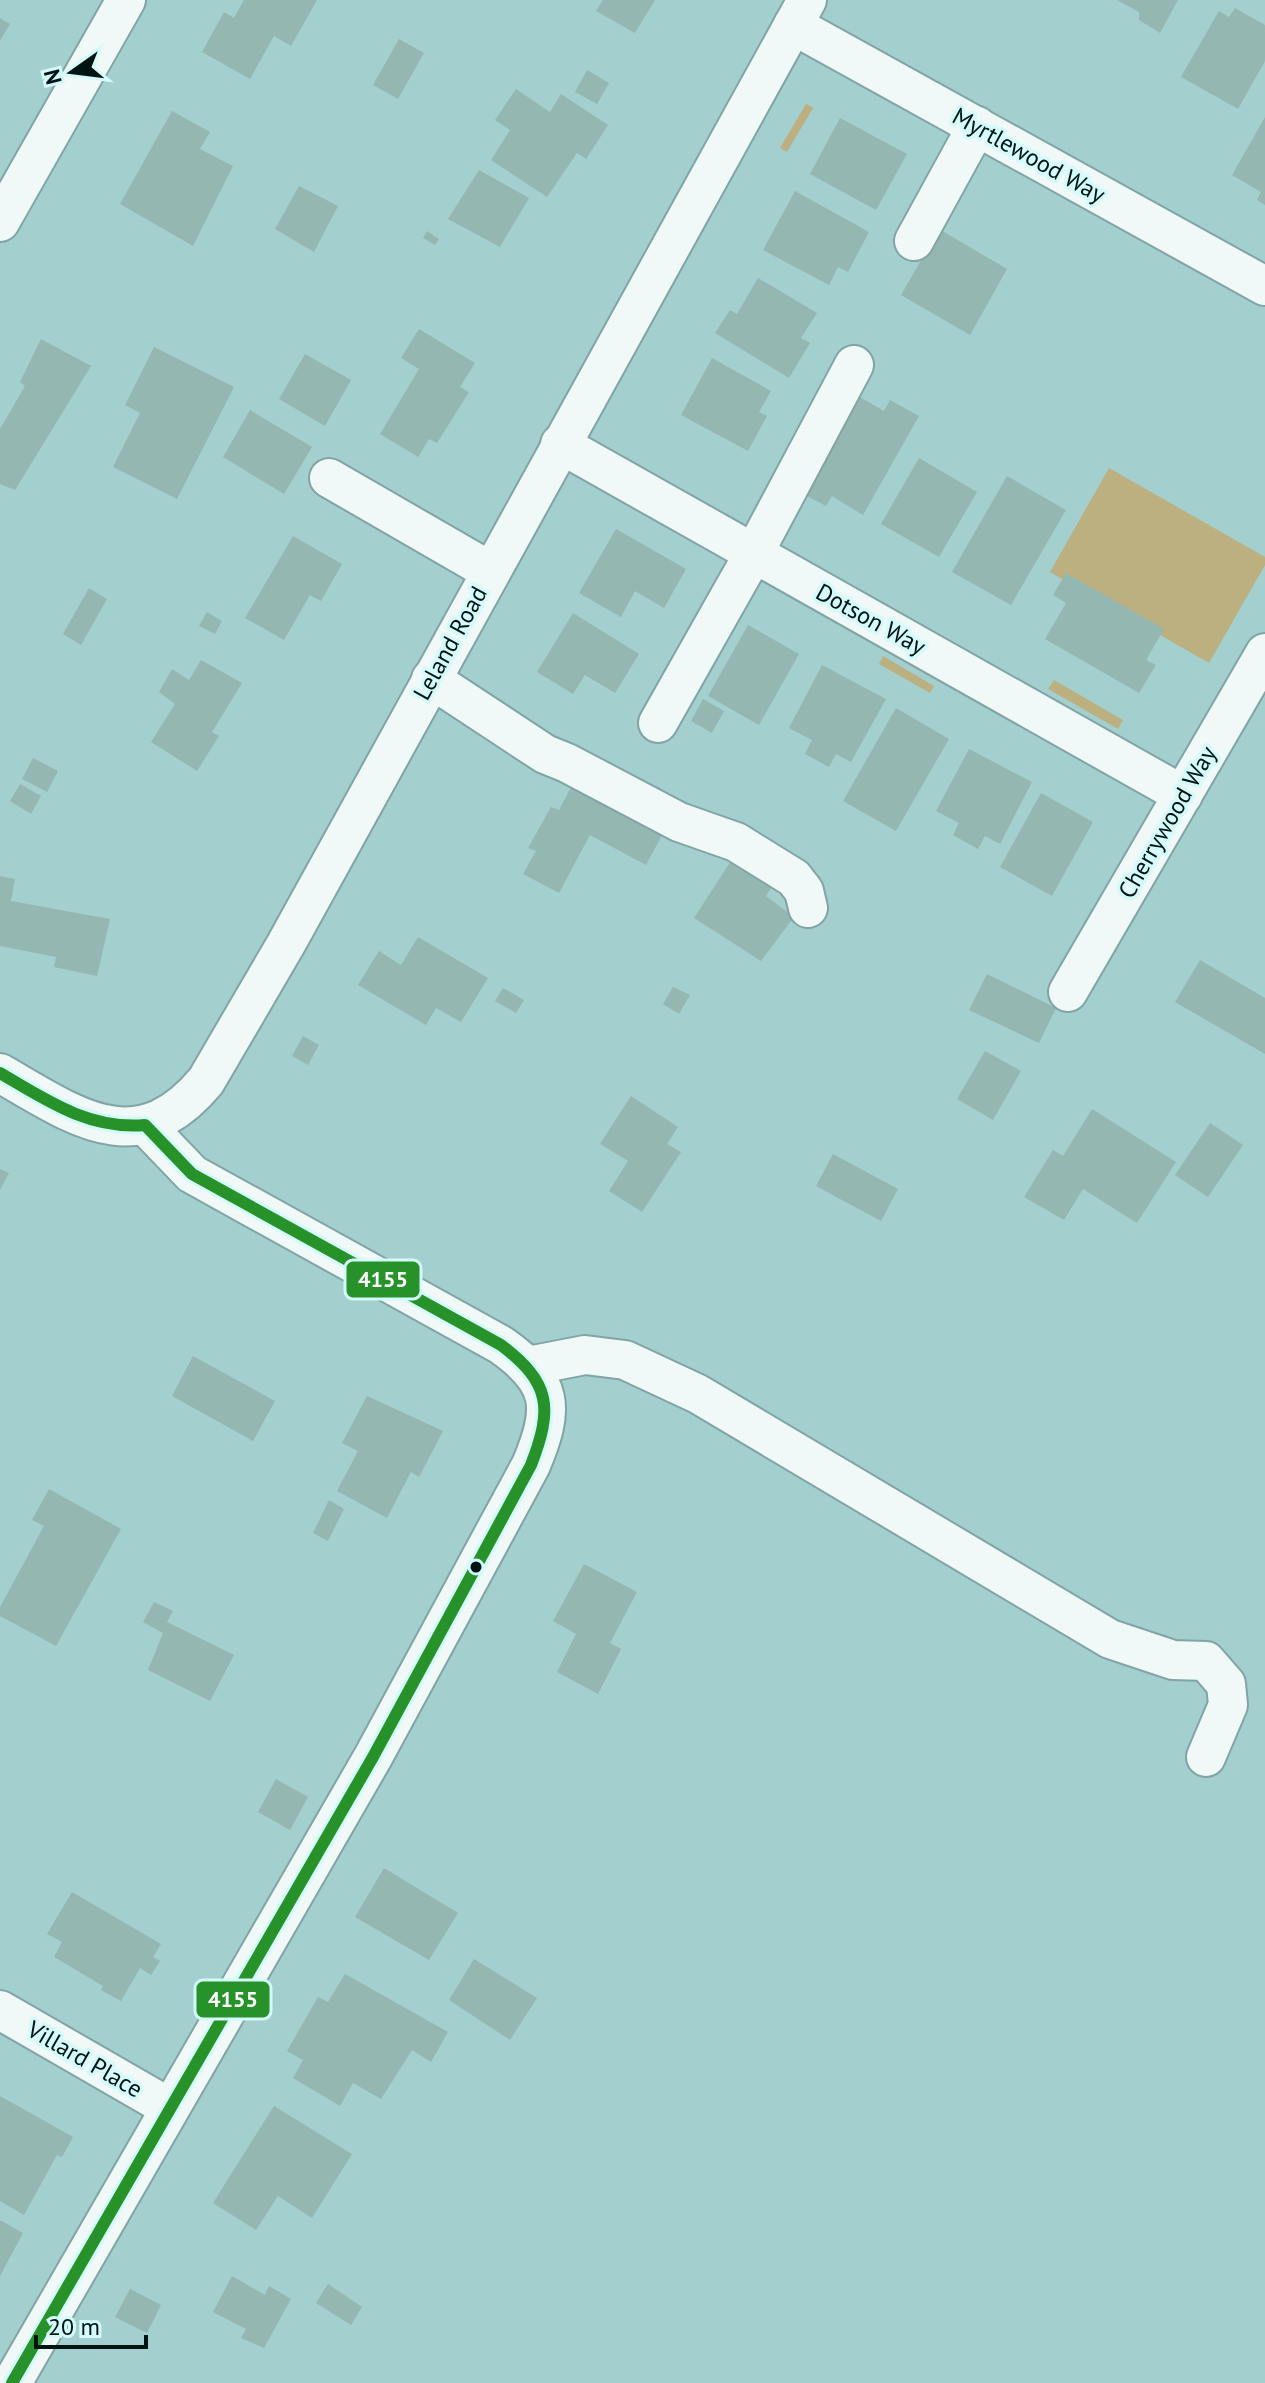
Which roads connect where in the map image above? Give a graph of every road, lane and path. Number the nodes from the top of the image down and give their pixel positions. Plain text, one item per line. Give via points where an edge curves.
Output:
1 (126, 0) edge
2 (800, 12) edge
3 (977, 126) junction
4 (0, 222) edge
5 (914, 241) dead end
6 (1265, 286) edge
7 (854, 365) dead end
8 (560, 444) junction
9 (329, 478) dead end
10 (754, 553) junction
11 (490, 571) junction
12 (1265, 653) edge
13 (431, 679) junction
14 (658, 723) dead end
15 (1183, 795) junction
16 (808, 908) dead end
17 (1068, 992) dead end
18 (0, 1073) edge
19 (145, 1125) junction
20 (528, 1366) junction
21 (1206, 1757) dead end
22 (0, 2010) edge
23 (170, 2108) junction
24 (12, 2383) edge

1 - 4 street
2 - 3 street, Myrtlewood Way
2 - 8 street, Leland Road
3 - 5 street
3 - 6 street, Myrtlewood Way
7 - 10 street
8 - 10 street, Dotson Way
8 - 11 street, Leland Road
9 - 11 street
10 - 14 street
10 - 15 street, Dotson Way
11 - 13 street, Leland Road
12 - 15 street, Cherrywood Way
13 - 16 street via 545,754 679,822 736,842 794,878
13 - 19 street, Leland Road via 213,1070 183,1105
15 - 17 street, Cherrywood Way
18 - 19 street via 90,1121
19 - 20 street via 192,1174 501,1345
20 - 21 street via 585,1355 625,1360 698,1394 1110,1639 1173,1660 1206,1661 1226,1684 1228,1705
20 - 23 street via 542,1384 545,1400 545,1428 531,1465 373,1757
22 - 23 street, Villard Place
23 - 24 street

